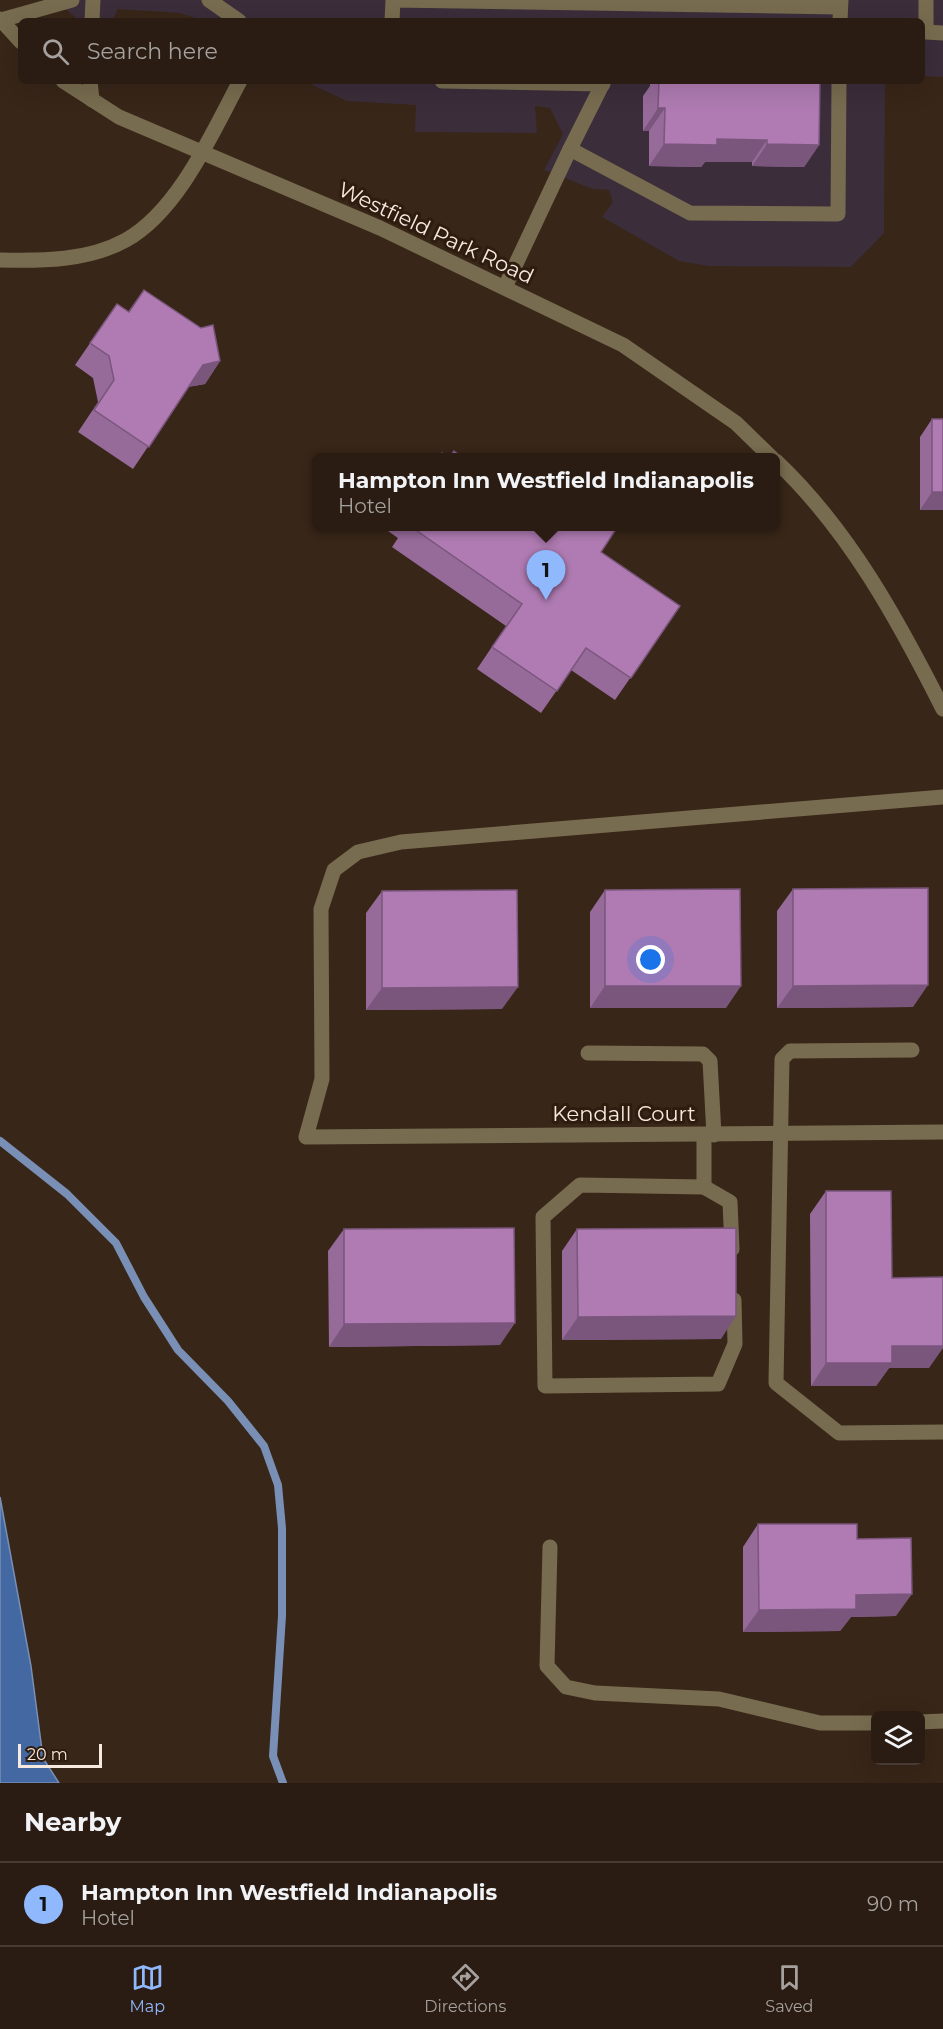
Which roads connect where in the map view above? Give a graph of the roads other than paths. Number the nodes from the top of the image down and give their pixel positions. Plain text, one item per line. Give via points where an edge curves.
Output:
1 (72, 0) edge
2 (93, 0) edge
3 (209, 0) edge
4 (926, 0) edge
5 (636, 3) edge
6 (761, 3) edge
7 (840, 9) edge
8 (92, 18) edge
9 (235, 18) edge
10 (392, 18) edge
11 (629, 18) edge
12 (0, 20) edge
13 (943, 33) edge
14 (18, 39) edge
15 (68, 84) edge
16 (90, 84) edge
17 (238, 84) edge
18 (602, 84) edge
19 (839, 84) edge
20 (92, 100) junction
21 (570, 149) junction
22 (201, 153) junction
23 (0, 260) edge
24 (505, 287) junction
25 (767, 453) edge
26 (780, 465) edge
27 (943, 709) edge
28 (943, 797) edge
29 (912, 1050) dead end
30 (588, 1053) dead end
31 (943, 1132) edge
32 (781, 1134) junction
33 (709, 1135) junction
34 (704, 1187) junction
35 (732, 1261) edge
36 (733, 1285) edge
37 (943, 1432) edge
38 (550, 1547) dead end
39 (943, 1721) edge
40 (925, 1722) edge
41 (871, 1723) edge

1 - 12 street
2 - 8 street
3 - 9 street
4 - 13 street via 926,32
5 - 6 street
5 - 10 street via 393,0
5 - 11 street
6 - 7 street
12 - 14 street
15 - 20 street, Westfield Park Road
16 - 20 street
17 - 22 street
18 - 21 street
19 - 21 street via 838,214 690,213
20 - 22 street, Westfield Park Road via 119,117
21 - 24 street
22 - 23 street via 152,222 125,240 80,256
22 - 24 street, Westfield Park Road via 380,228
24 - 25 street, Westfield Park Road via 623,345 736,423
26 - 27 street via 817,504 861,564 886,602
28 - 33 street, Kendall Court via 401,842 358,852 334,870 321,909 322,1079 306,1137
29 - 32 street via 790,1051 782,1059
30 - 33 street via 703,1054 710,1061
31 - 32 street, Kendall Court
32 - 33 street, Kendall Court
32 - 37 street via 776,1383 839,1433
33 - 34 street
34 - 35 street via 730,1202
34 - 36 street via 580,1185 543,1217 545,1386 718,1384 735,1344
38 - 41 street via 548,1666 566,1687 595,1693 719,1699 820,1723
39 - 40 street

